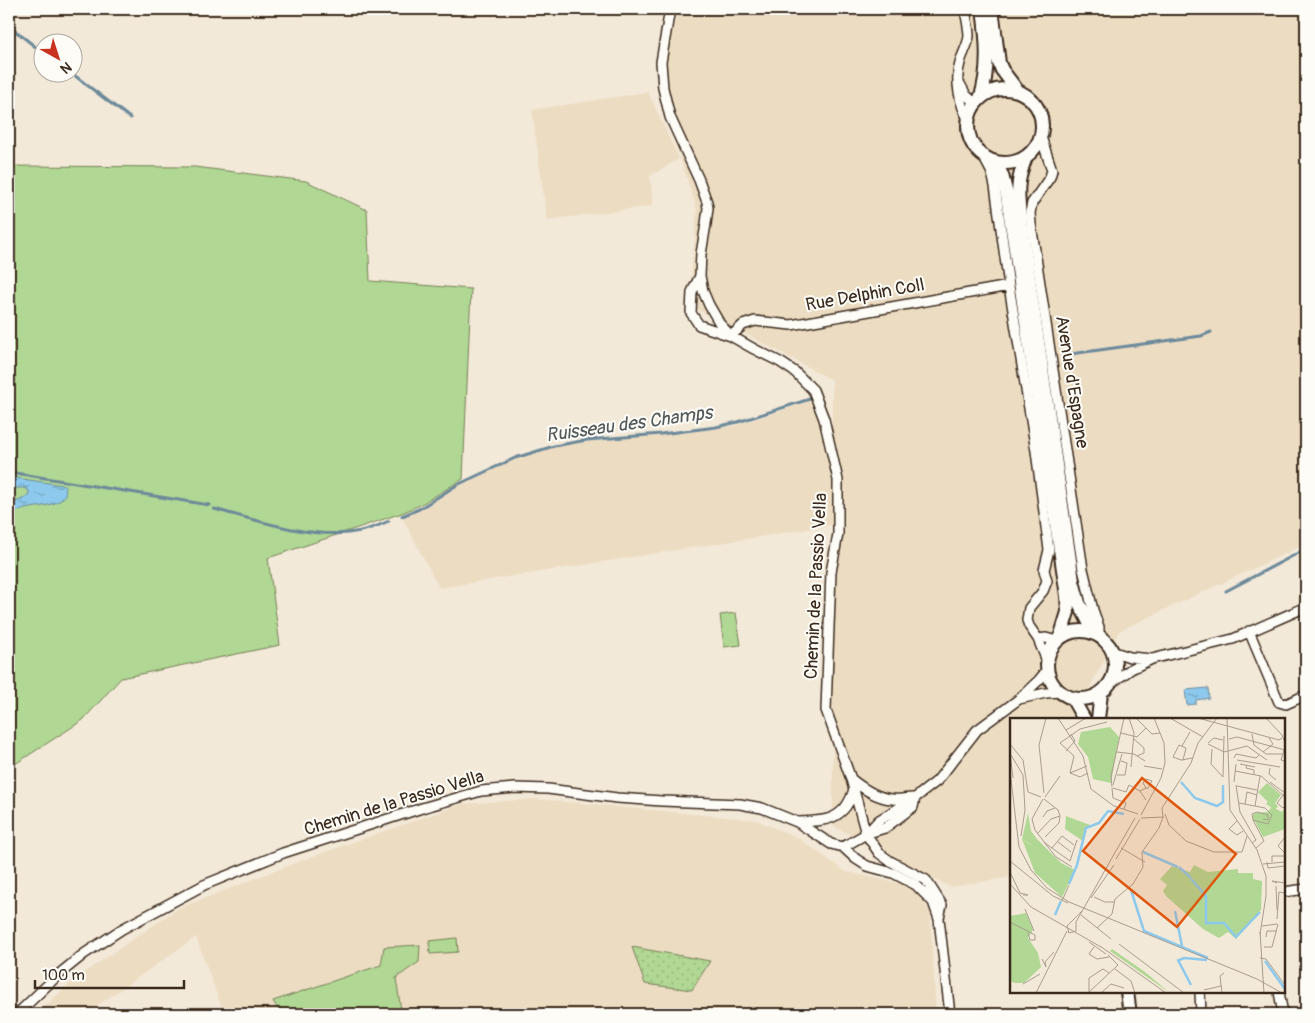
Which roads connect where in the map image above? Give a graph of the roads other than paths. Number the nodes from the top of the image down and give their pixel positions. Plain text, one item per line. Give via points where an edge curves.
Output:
1 (670, 9) edge
2 (965, 9) edge
3 (983, 9) edge
4 (992, 9) edge
5 (958, 79) junction
6 (1016, 90) junction
7 (978, 102) junction
8 (969, 120) junction
9 (1040, 137) junction
10 (983, 156) junction
11 (1026, 157) junction
12 (995, 162) junction
13 (700, 276) junction
14 (1009, 286) junction
15 (731, 336) junction
16 (1306, 607) edge
17 (1249, 631) junction
18 (1097, 636) junction
19 (1038, 639) junction
20 (1058, 640) junction
21 (1112, 651) junction
22 (1152, 659) junction
23 (1047, 666) junction
24 (1104, 690) junction
25 (1060, 692) junction
26 (1306, 695) edge
27 (1072, 698) junction
28 (1019, 699) junction
29 (1083, 718) edge
30 (1098, 718) edge
31 (851, 779) junction
32 (854, 789) junction
33 (915, 798) junction
34 (796, 822) junction
35 (866, 834) junction
36 (843, 847) junction
37 (1306, 889) edge
38 (1285, 892) edge
39 (939, 919) junction
40 (1127, 993) edge
41 (1134, 993) edge
42 (1200, 993) edge
43 (1279, 993) edge
44 (17, 1014) edge
45 (950, 1014) edge
46 (1130, 1014) edge
47 (1137, 1014) edge
48 (1201, 1014) edge
49 (1283, 1014) edge

1 - 13 street, Chemin de la Passio Vella via 661,62 665,100 700,180 708,208
2 - 5 street via 969,36 959,64
3 - 7 main road via 988,51 984,88
4 - 6 main road via 999,63
5 - 7 street via 966,95
5 - 8 street via 959,99
6 - 7 main road via 988,93
6 - 9 main road via 1037,108 1042,126
7 - 8 main road
8 - 10 main road via 972,143
9 - 11 main road
9 - 18 street, Avenue d'Espagne via 1052,170 1032,203 1031,224 1082,564 1099,627
10 - 12 main road
10 - 14 street via 992,173
11 - 12 main road via 1008,163
11 - 18 main road, Avenue d'Espagne via 1019,178 1021,225 1073,581 1079,603
12 - 20 main road, Avenue d'Espagne via 1007,196 1067,596 1068,612
13 - 15 street, Chemin de la Passio Vella via 709,305
13 - 15 street via 692,292 691,313 699,325
14 - 15 street, Rue Delphin Coll via 791,325 755,321 743,325
14 - 19 street via 1049,550 1044,570 1047,580 1030,608 1027,620
15 - 31 street, Chemin de la Passio Vella via 795,372 813,390 824,420 838,480 838,534 831,572 826,710
16 - 17 street
17 - 22 street via 1233,639
17 - 26 street via 1279,702 1286,704
18 - 20 main road via 1077,632
18 - 21 main road
19 - 20 street
19 - 23 street
20 - 23 main road via 1052,647
21 - 22 street
21 - 24 main road via 1114,669
22 - 24 street via 1131,669
23 - 25 main road via 1049,678
23 - 28 street via 1039,680
24 - 27 main road via 1087,699
24 - 30 main road
25 - 27 main road
25 - 28 street
27 - 29 main road
28 - 33 street via 978,730 938,781
31 - 32 street, Chemin de la Passio Vella
31 - 33 street via 886,798
32 - 34 street via 849,802 837,815 818,822
32 - 35 street, Chemin de la Passio Vella
33 - 35 street via 913,807 885,828
34 - 36 street, Chemin de la Passio Vella via 831,844
34 - 44 street, Chemin de la Passio Vella via 762,808 740,804 617,798 548,789 481,791 284,853 188,893 84,954
35 - 36 street
35 - 39 street, Chemin de la Passio Vella via 879,853 926,880 942,905
36 - 39 street, Chemin de la Passio Vella via 867,866 893,873 916,885 933,902
37 - 38 street
39 - 45 street, Chemin de la Passio Vella
40 - 46 main road
41 - 47 main road
42 - 48 street
43 - 49 street

